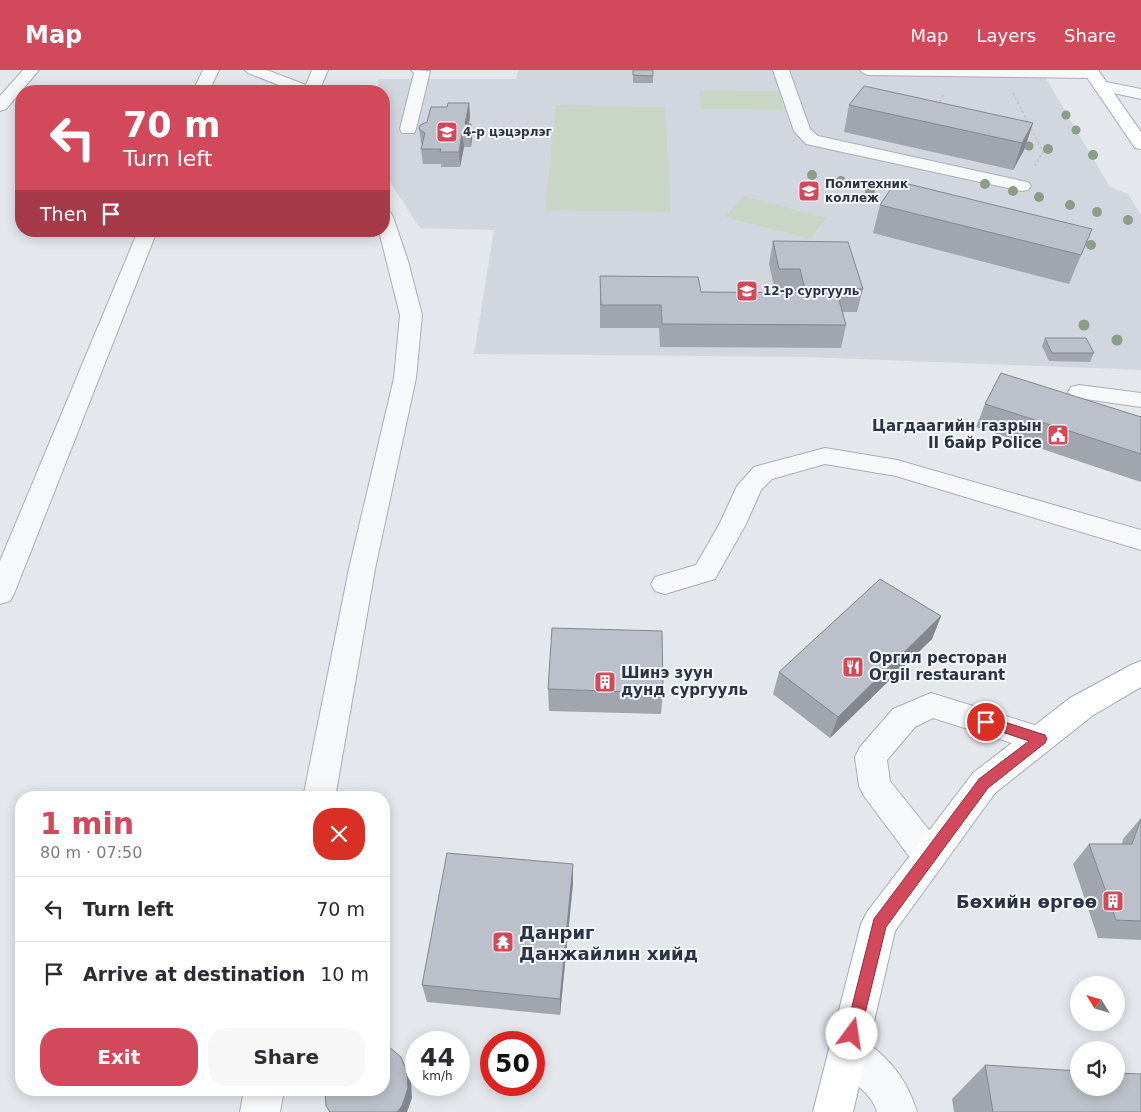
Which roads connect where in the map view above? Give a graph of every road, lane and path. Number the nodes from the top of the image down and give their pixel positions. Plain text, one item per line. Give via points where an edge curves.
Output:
1 (31, 70) edge
2 (211, 70) edge
3 (253, 70) edge
4 (320, 70) edge
5 (419, 70) edge
6 (781, 70) edge
7 (868, 70) edge
8 (958, 72) junction
9 (1002, 72) junction
10 (1094, 76) edge
11 (18, 85) edge
12 (205, 85) edge
13 (294, 85) edge
14 (313, 85) edge
15 (15, 89) edge
16 (1141, 94) edge
17 (0, 106) edge
18 (933, 111) edge
19 (408, 129) dead end
20 (1141, 144) edge
21 (1022, 186) joint
22 (390, 236) edge
23 (146, 237) edge
24 (1079, 392) dead end
25 (1141, 400) edge
26 (1141, 540) edge
27 (665, 584) dead end
28 (0, 594) edge
29 (1141, 673) edge
30 (1040, 739) junction
31 (320, 791) edge
32 (929, 856) junction
33 (848, 1052) junction
34 (263, 1096) edge
35 (260, 1112) edge
36 (833, 1112) edge
37 (897, 1112) edge

1 - 11 street
2 - 12 street
3 - 13 street
4 - 14 street
5 - 19 street via 422,71
6 - 21 street via 802,131 812,140
7 - 8 street
8 - 9 street
8 - 18 path
9 - 10 street
9 - 21 path via 1042,152
10 - 16 street
10 - 20 main road
15 - 17 street
22 - 31 street via 411,315 405,378 362,569
23 - 28 street
24 - 25 street
26 - 27 street via 898,468 825,456 763,473 750,486 733,524 705,572
29 - 30 main road via 1081,708
30 - 32 main road via 984,784
30 - 32 street via 931,705 904,718 871,757 875,786
32 - 33 main road via 879,924
33 - 36 main road
33 - 37 street via 876,1075
34 - 35 street

